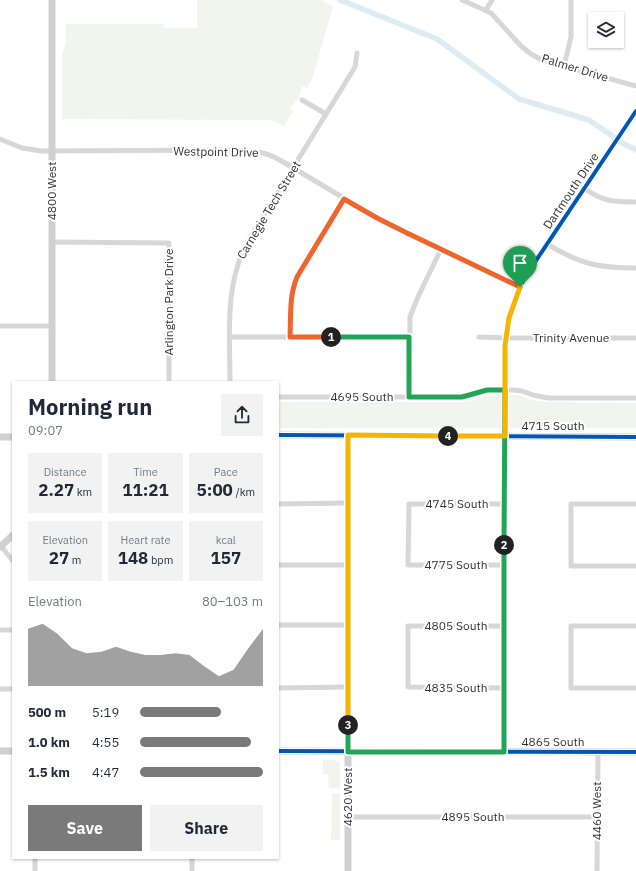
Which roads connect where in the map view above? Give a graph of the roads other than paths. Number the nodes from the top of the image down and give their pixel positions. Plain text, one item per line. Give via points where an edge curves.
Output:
1 (52, 0) edge
2 (462, 0) edge
3 (492, 0) edge
4 (571, 0) edge
5 (486, 10) junction
6 (357, 53) dead end
7 (564, 66) junction
8 (636, 86) edge
9 (302, 100) dead end
10 (636, 111) edge
11 (326, 114) junction
12 (1, 142) edge
13 (52, 151) junction
14 (293, 168) junction
15 (584, 188) junction
16 (344, 199) junction
17 (636, 202) edge
18 (52, 242) junction
19 (547, 244) junction
20 (440, 249) junction
21 (636, 268) edge
22 (520, 287) junction
23 (0, 326) edge
24 (52, 326) junction
25 (478, 336) dead end
26 (230, 337) junction
27 (290, 337) junction
28 (409, 337) junction
29 (506, 338) junction
30 (636, 338) edge
31 (52, 381) edge
32 (169, 381) edge
33 (230, 381) edge
34 (505, 390) junction
35 (279, 397) edge
36 (409, 397) junction
37 (636, 398) edge
38 (279, 435) edge
39 (348, 435) junction
40 (505, 436) junction
41 (0, 437) edge
42 (12, 437) edge
43 (636, 437) edge
44 (348, 503) junction
45 (279, 504) edge
46 (504, 504) junction
47 (636, 504) edge
48 (12, 536) edge
49 (0, 547) edge
50 (12, 560) edge
51 (279, 565) edge
52 (348, 565) junction
53 (408, 565) joint
54 (504, 565) junction
55 (636, 566) edge
56 (279, 625) edge
57 (348, 626) junction
58 (504, 626) junction
59 (636, 626) edge
60 (0, 630) edge
61 (12, 630) edge
62 (348, 687) junction
63 (408, 687) joint
64 (279, 688) edge
65 (504, 688) junction
66 (636, 688) edge
67 (0, 689) edge
68 (12, 689) edge
69 (0, 751) edge
70 (12, 751) edge
71 (279, 751) edge
72 (348, 752) junction
73 (504, 752) junction
74 (598, 752) junction
75 (636, 752) edge
76 (348, 816) junction
77 (597, 817) junction
78 (35, 859) edge
79 (192, 859) edge
80 (35, 871) edge
81 (192, 871) edge
82 (348, 871) edge
83 (597, 871) edge

1 - 13 street, 4800 West
2 - 5 street, Palmer Drive
3 - 5 street
4 - 7 street via 571,37
5 - 7 street, Palmer Drive via 492,13 531,54
6 - 11 street, Carnegie Tech Street via 355,67
7 - 8 street, Palmer Drive
9 - 11 street
10 - 15 street, Dartmouth Drive
11 - 14 street, Carnegie Tech Street
12 - 13 street, Westpoint Drive via 22,148
13 - 14 street, Westpoint Drive via 253,151 271,155
13 - 18 street, 4800 West
14 - 16 street, Westpoint Drive
14 - 26 street, Carnegie Tech Street via 248,241 237,265 231,290
15 - 17 street via 605,200
15 - 19 street, Dartmouth Drive
16 - 20 street, Westpoint Drive
16 - 27 street via 294,285
18 - 24 street, 4800 West
18 - 32 street, Arlington Park Drive via 169,243
19 - 21 street via 585,263 608,268
19 - 22 street, Dartmouth Drive
20 - 22 street, Westpoint Drive
20 - 28 street via 413,307
22 - 29 street, Dartmouth Drive via 509,318
23 - 24 street
24 - 31 street, 4800 West
25 - 29 street, Trinity Avenue
26 - 27 street
26 - 33 street, Carnegie Tech Street
27 - 28 street
28 - 36 street
29 - 30 street, Trinity Avenue
29 - 34 street, Dartmouth Drive
34 - 36 street, 4695 South via 487,390 462,397
34 - 37 street, 4695 South via 522,391 548,398
34 - 40 street, Dartmouth Drive
35 - 36 street, 4695 South
38 - 39 street, 4715 South
39 - 40 street, 4715 South
39 - 44 street, 4620 West
40 - 43 street, 4715 South
40 - 46 street, Dartmouth Drive
41 - 42 street
44 - 45 street
44 - 52 street, 4620 West
46 - 53 street, 4745 South via 409,504
46 - 54 street, Dartmouth Drive
47 - 55 street via 571,504 571,566
48 - 49 street
49 - 50 street
51 - 52 street
52 - 57 street, 4620 West
53 - 54 street, 4775 South
54 - 58 street, Dartmouth Drive
56 - 57 street
57 - 62 street, 4620 West
58 - 63 street, 4805 South via 408,626
58 - 65 street, Dartmouth Drive
59 - 66 street via 571,626 570,688
60 - 61 street
62 - 64 street
62 - 72 street, 4620 West
63 - 65 street, 4835 South
65 - 73 street, Dartmouth Drive
67 - 68 street
69 - 70 street
71 - 72 street, 4865 South
72 - 73 street, 4865 South
72 - 76 street, 4620 West
73 - 74 street, 4865 South
74 - 75 street, 4865 South
74 - 77 street, 4460 West
76 - 77 street, 4895 South
76 - 82 street, 4620 West
77 - 83 street, 4460 West
78 - 80 street
79 - 81 street

